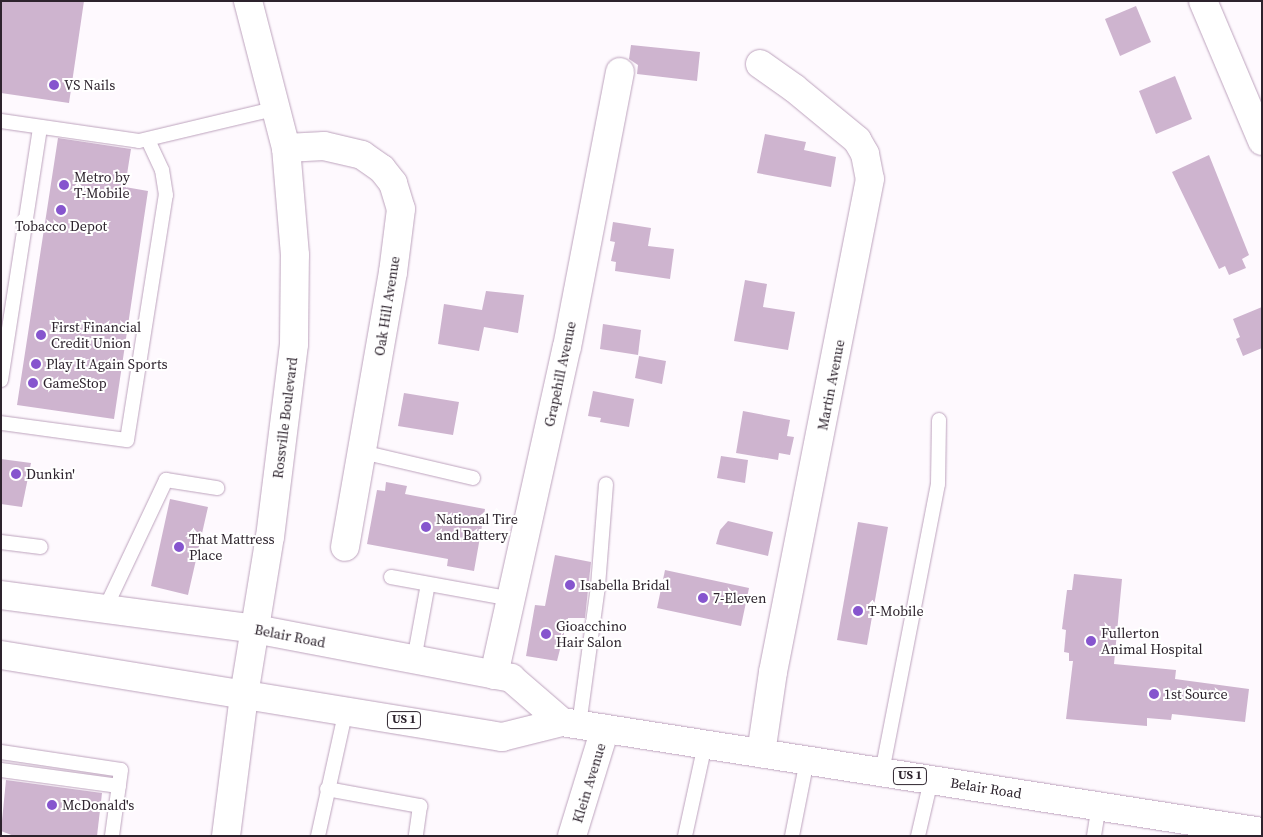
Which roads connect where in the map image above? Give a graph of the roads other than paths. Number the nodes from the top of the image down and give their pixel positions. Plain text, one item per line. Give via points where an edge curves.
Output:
1 (248, 1) edge
2 (1203, 1) edge
3 (760, 64) dead end
4 (620, 72) dead end
5 (277, 108) junction
6 (1, 121) edge
7 (40, 127) junction
8 (148, 140) junction
9 (1262, 141) edge
10 (286, 148) junction
11 (1, 380) edge
12 (939, 420) dead end
13 (1, 423) edge
14 (362, 452) junction
15 (473, 478) dead end
16 (606, 484) dead end
17 (216, 488) dead end
18 (1, 542) edge
19 (41, 547) dead end
20 (345, 547) dead end
21 (390, 577) dead end
22 (428, 584) junction
23 (1, 595) edge
24 (512, 599) junction
25 (105, 609) junction
26 (255, 630) junction
27 (1, 655) edge
28 (414, 660) junction
29 (494, 675) junction
30 (244, 695) junction
31 (346, 710) junction
32 (582, 725) junction
33 (705, 744) junction
34 (1, 752) edge
35 (761, 753) junction
36 (807, 760) junction
37 (1, 770) edge
38 (882, 772) junction
39 (931, 780) junction
40 (119, 786) junction
41 (327, 789) junction
42 (1099, 806) junction
43 (1262, 832) edge
44 (112, 836) edge
45 (226, 836) edge
46 (318, 836) edge
47 (416, 836) edge
48 (572, 836) edge
49 (685, 836) edge
50 (792, 836) edge
51 (918, 836) edge
52 (1094, 836) edge

1 - 5 main road, Rossville Boulevard
2 - 9 main road
3 - 35 main road, Martin Avenue via 858,140 865,154 870,179 773,672
4 - 24 main road, Grapehill Avenue via 567,347
5 - 8 lane
5 - 10 main road, Rossville Boulevard
6 - 7 lane
7 - 8 lane via 140,142
7 - 11 lane
8 - 13 lane via 162,170 166,195 127,440
10 - 14 main road, Oak Hill Avenue via 324,146 362,155 382,169 393,183 401,209
10 - 26 main road, Rossville Boulevard via 296,255 294,344
12 - 38 lane via 938,484
14 - 15 lane
14 - 20 main road, Oak Hill Avenue
16 - 32 lane
17 - 25 lane via 166,480
18 - 19 lane
21 - 22 lane
22 - 24 lane
22 - 28 lane
23 - 25 main road, Belair Road
24 - 29 main road, Grapehill Avenue
25 - 26 main road, Belair Road
26 - 28 main road, Belair Road
26 - 30 main road, Rossville Boulevard
27 - 30 main road, Belair Road / US 1
28 - 29 main road, Belair Road
29 - 32 main road, Belair Road via 511,678
30 - 31 main road, Belair Road / US 1
30 - 45 main road, Rossville Boulevard
31 - 32 main road, Belair Road / US 1 via 502,737
31 - 41 lane
32 - 33 main road, Belair Road / US 1
32 - 48 main road, Klein Avenue
33 - 35 main road, Belair Road / US 1
33 - 49 lane
34 - 40 lane via 121,770
35 - 36 main road, Belair Road / US 1
36 - 38 main road, Belair Road / US 1
36 - 50 lane
37 - 40 lane
38 - 39 main road, Belair Road / US 1
39 - 42 main road, Belair Road / US 1
39 - 51 lane
40 - 44 lane
41 - 46 lane
41 - 47 lane via 420,806
42 - 43 main road, Belair Road / US 1
42 - 52 lane

